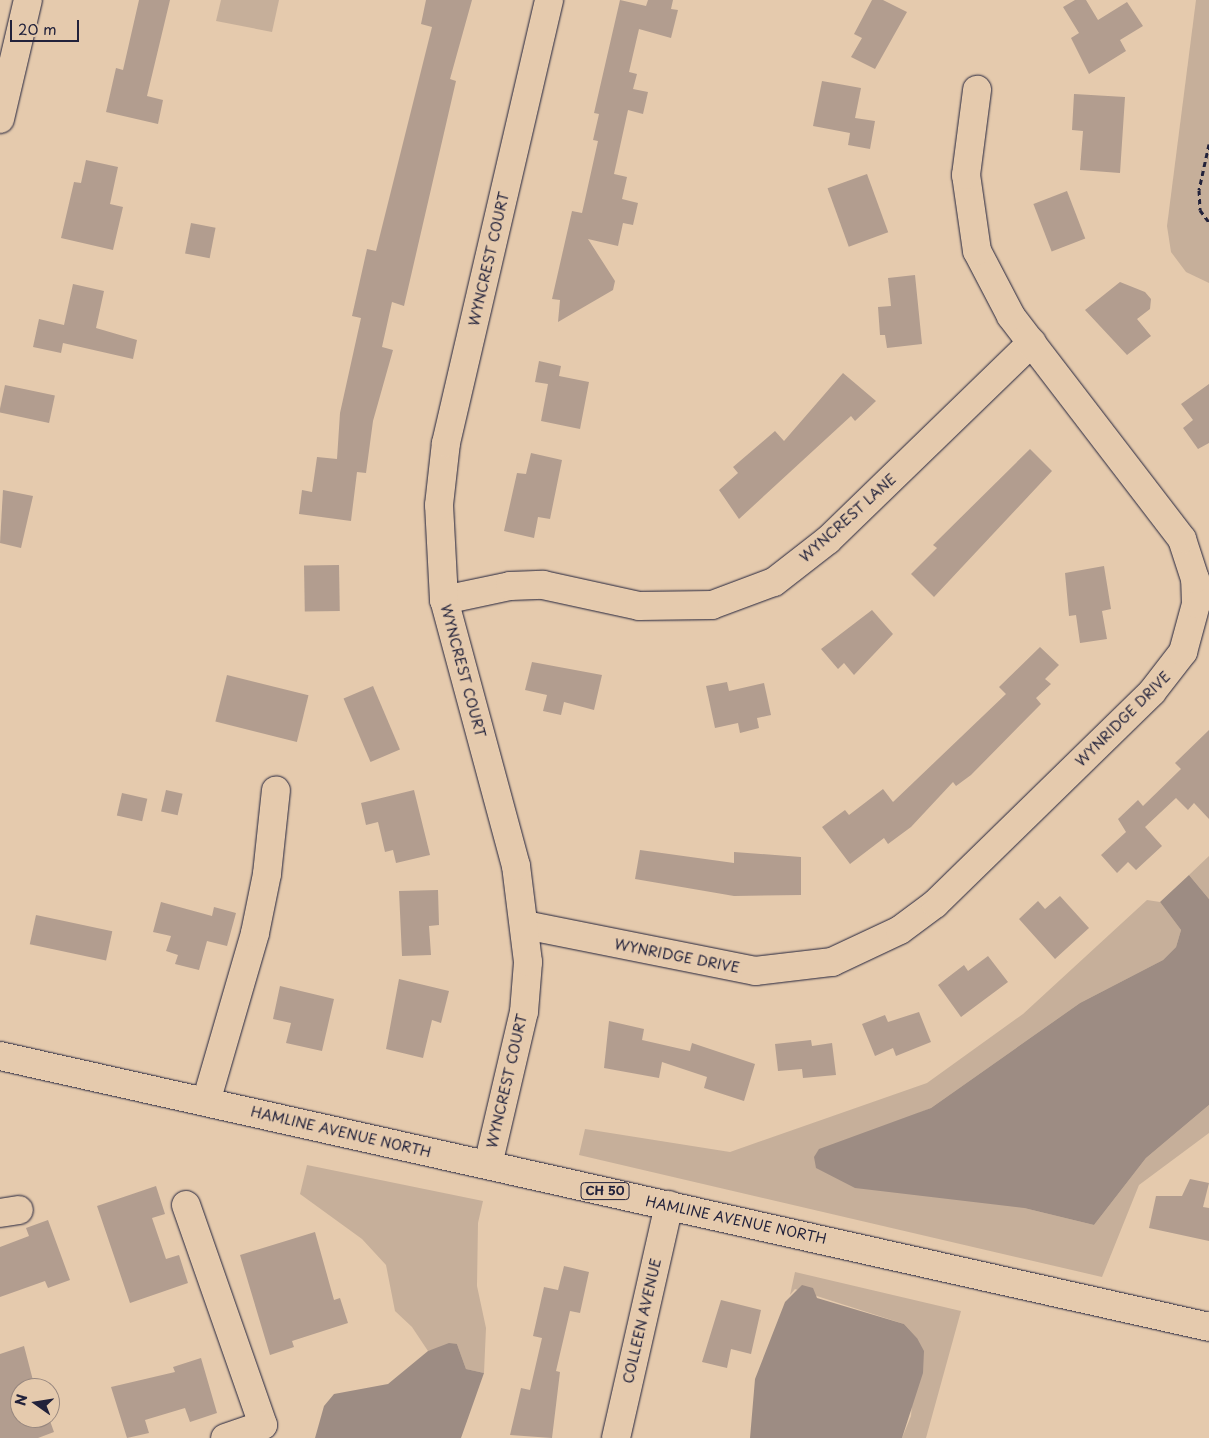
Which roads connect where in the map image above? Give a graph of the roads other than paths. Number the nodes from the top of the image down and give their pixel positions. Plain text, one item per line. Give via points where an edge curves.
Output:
1 (28, 0) edge
2 (549, 0) edge
3 (977, 90) dead end
4 (0, 119) edge
5 (1032, 342) junction
6 (444, 600) junction
7 (276, 790) dead end
8 (525, 925) junction
9 (0, 1056) edge
10 (206, 1102) junction
11 (488, 1165) junction
12 (186, 1204) dead end
13 (669, 1205) junction
14 (1209, 1327) edge
15 (225, 1438) edge
16 (616, 1438) edge

1 - 4 street
2 - 6 street, WYNCREST COURT via 446,443 439,505
3 - 5 street, WYNRIDGE DRIVE via 966,174 969,215 994,290
5 - 6 street, WYNCREST LANE via 828,540 774,582 712,605 639,606 544,585 510,586
5 - 8 street, WYNRIDGE DRIVE via 1182,539 1195,579 1196,604 1192,629 1170,674 935,904 900,930 832,962 755,971
6 - 8 street, WYNCREST COURT via 516,866
7 - 10 street via 267,874 255,933
8 - 11 street, WYNCREST COURT via 528,962 524,1012
9 - 10 street, HAMLINE AVENUE NORTH / CH 50
10 - 11 street, HAMLINE AVENUE NORTH / CH 50
11 - 13 street, HAMLINE AVENUE NORTH / CH 50
12 - 15 street via 263,1425
13 - 14 street, HAMLINE AVENUE NORTH / CH 50
13 - 16 street, COLLEEN AVENUE

